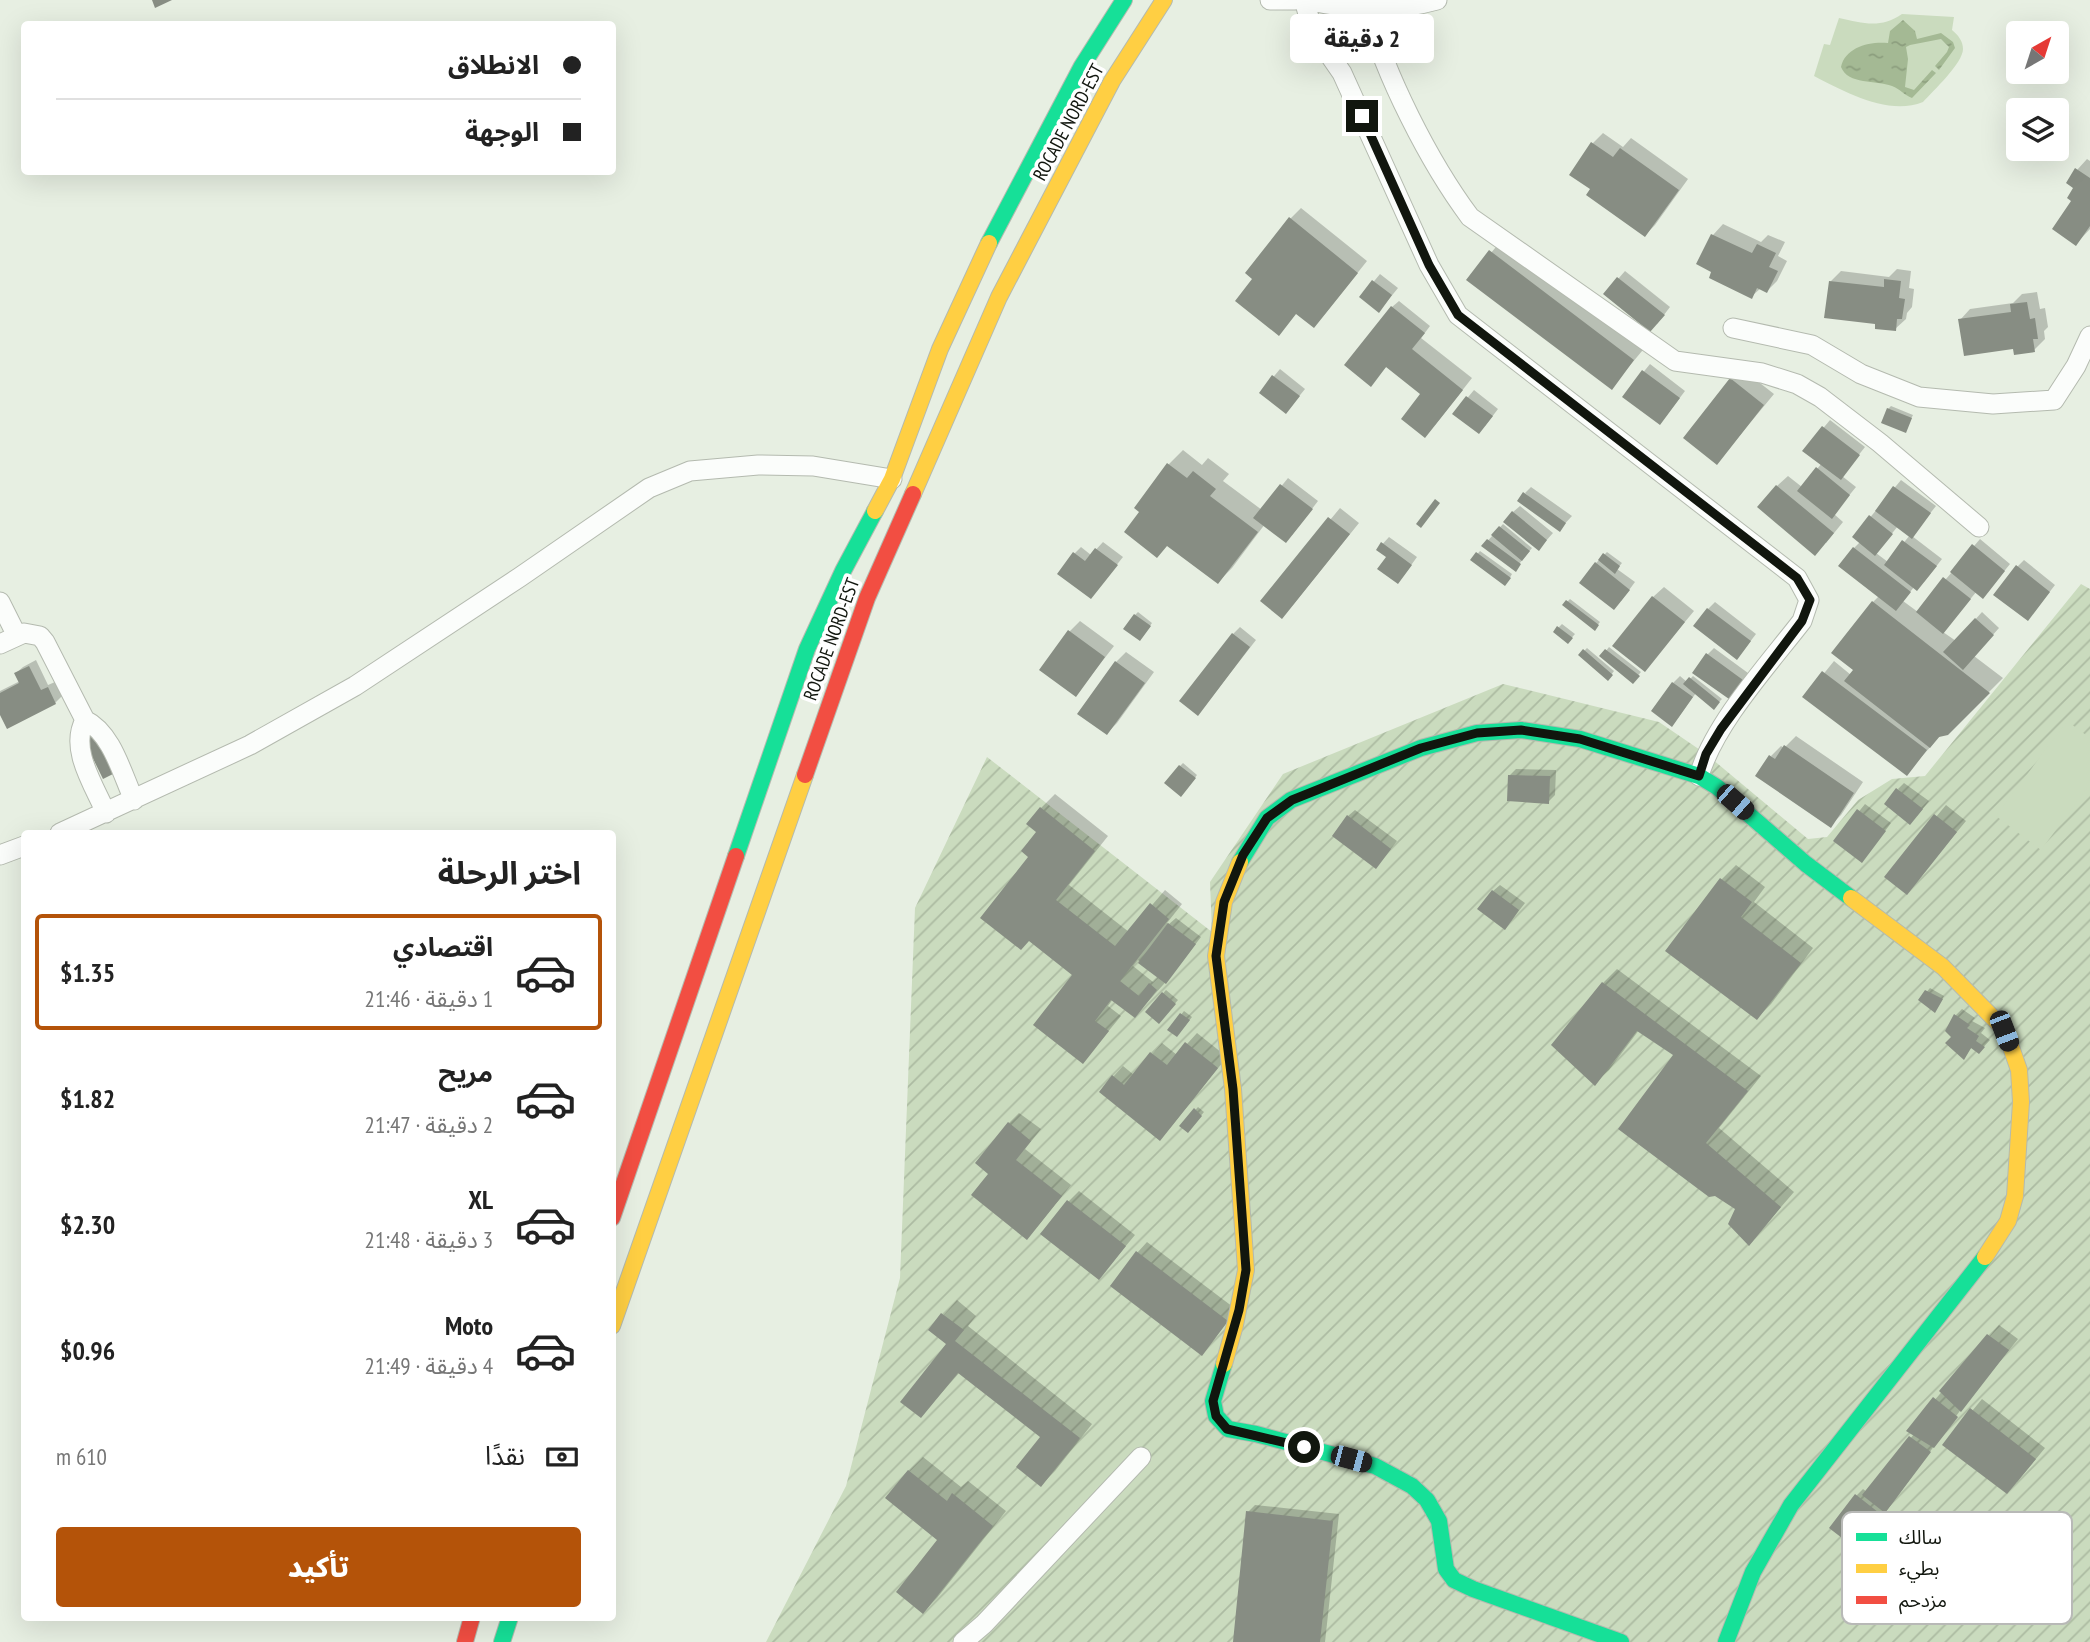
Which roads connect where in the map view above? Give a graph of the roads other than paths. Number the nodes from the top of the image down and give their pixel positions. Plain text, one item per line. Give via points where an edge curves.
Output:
1 (1124, 0) edge
2 (1164, 0) edge
3 (1270, 0) edge
4 (1295, 0) edge
5 (1305, 0) edge
6 (1437, 0) edge
7 (1367, 9) junction
8 (1733, 328) dead end
9 (2090, 336) edge
10 (892, 479) junction
11 (1979, 527) dead end
12 (0, 602) edge
13 (9, 640) edge
14 (85, 720) junction
15 (1699, 776) junction
16 (134, 800) junction
17 (106, 813) junction
18 (67, 830) edge
19 (21, 847) edge
20 (0, 855) edge
21 (616, 1206) edge
22 (616, 1315) edge
23 (1141, 1457) dead end
24 (471, 1621) edge
25 (509, 1621) edge
26 (465, 1642) edge
27 (502, 1642) edge
28 (964, 1642) edge
29 (1621, 1642) edge
30 (1726, 1642) edge

1 - 10 main road, ROCADE NORD-EST via 1082,66 991,238 940,349
2 - 22 main road, ROCADE NORD-EST via 1112,82 999,297 867,598
3 - 4 street
5 - 7 street
5 - 15 street via 1313,31 1342,73 1429,265 1458,315 1797,578 1810,600 1802,621 1721,729
6 - 7 street
7 - 11 street via 1409,112 1449,189 1470,217 1675,361 1762,373 1820,397
8 - 9 street via 1812,345 1861,374 1919,397 1993,404 2054,400
10 - 16 street via 813,466 758,465 690,471 649,488 355,686 250,745
10 - 21 main road, ROCADE NORD-EST via 807,649
12 - 13 street
13 - 14 street via 32,633 45,642
14 - 16 street via 104,736
14 - 17 street via 79,746
15 - 29 main road via 1580,739 1521,730 1477,733 1421,748 1292,800 1267,818 1243,855 1224,902 1216,956 1233,1089 1246,1270 1213,1401 1216,1416 1227,1429 1396,1475 1427,1500 1439,1521 1446,1569 1454,1580
15 - 30 main road via 1943,967 1983,1006 2004,1031 2019,1070 2021,1102 2015,1196 2008,1221 1987,1255 1791,1505 1764,1548
16 - 17 street
17 - 18 street
19 - 20 street
23 - 28 street
24 - 26 main road
25 - 27 main road

